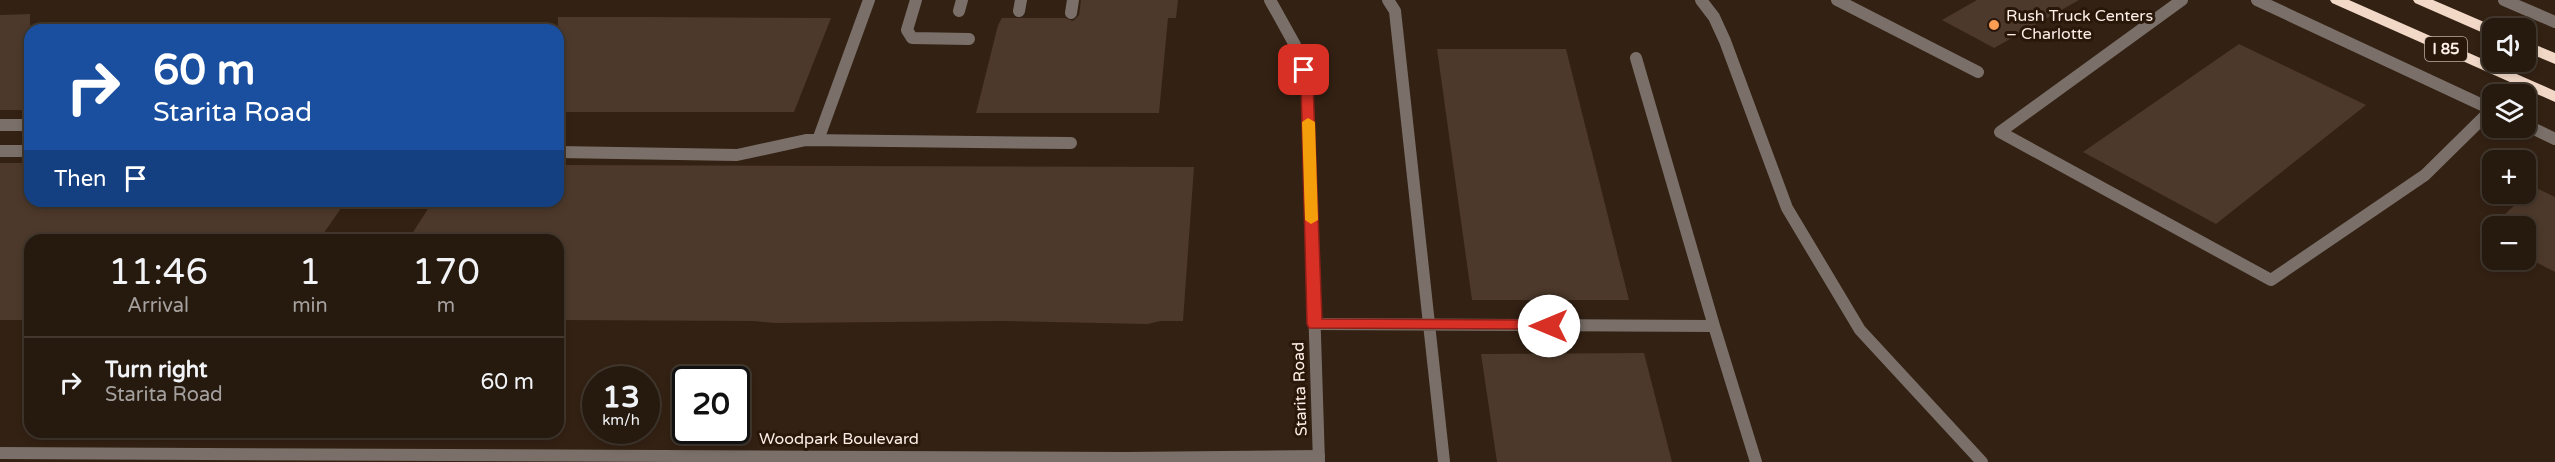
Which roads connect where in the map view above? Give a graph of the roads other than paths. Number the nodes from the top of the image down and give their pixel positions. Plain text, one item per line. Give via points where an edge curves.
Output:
1 (869, 0) edge
2 (916, 0) edge
3 (962, 0) edge
4 (1021, 0) edge
5 (1073, 0) edge
6 (1270, 0) edge
7 (1388, 0) edge
8 (1701, 0) edge
9 (1837, 0) edge
10 (2182, 0) edge
11 (2257, 0) edge
12 (2337, 0) edge
13 (2420, 0) edge
14 (2504, 0) edge
15 (959, 11) dead end
16 (1019, 11) dead end
17 (1071, 13) dead end
18 (2555, 22) edge
19 (2482, 27) edge
20 (969, 39) dead end
21 (2536, 50) edge
22 (1636, 58) dead end
23 (2555, 59) edge
24 (1978, 72) dead end
25 (2555, 97) edge
26 (2482, 105) edge
27 (2482, 120) edge
28 (0, 125) edge
29 (24, 125) edge
30 (2536, 130) edge
31 (2555, 139) edge
32 (818, 140) junction
33 (1071, 143) dead end
34 (0, 151) edge
35 (24, 151) edge
36 (564, 152) edge
37 (1315, 324) junction
38 (1431, 325) junction
39 (1714, 326) junction
40 (0, 453) edge
41 (1319, 459) edge
42 (1444, 462) edge
43 (1756, 462) edge
44 (1982, 462) edge

1 - 32 street
2 - 20 street via 907,30 912,38
3 - 15 street
4 - 16 street
5 - 17 street
6 - 37 street, Starita Road via 1295,45 1307,84
7 - 38 street via 1395,11
8 - 44 street via 1721,33 1787,208 1860,330
9 - 24 street
10 - 27 street via 2000,132 2271,280 2425,175
11 - 26 street
12 - 25 highway, I 85
13 - 19 highway, I 85
14 - 18 street
21 - 23 highway
22 - 39 street
28 - 29 street
30 - 31 street
32 - 33 street
32 - 36 street via 737,155
34 - 35 street
37 - 38 street
37 - 41 street, Starita Road
38 - 39 street
38 - 42 street
39 - 43 street
40 - 41 street, Woodpark Boulevard

